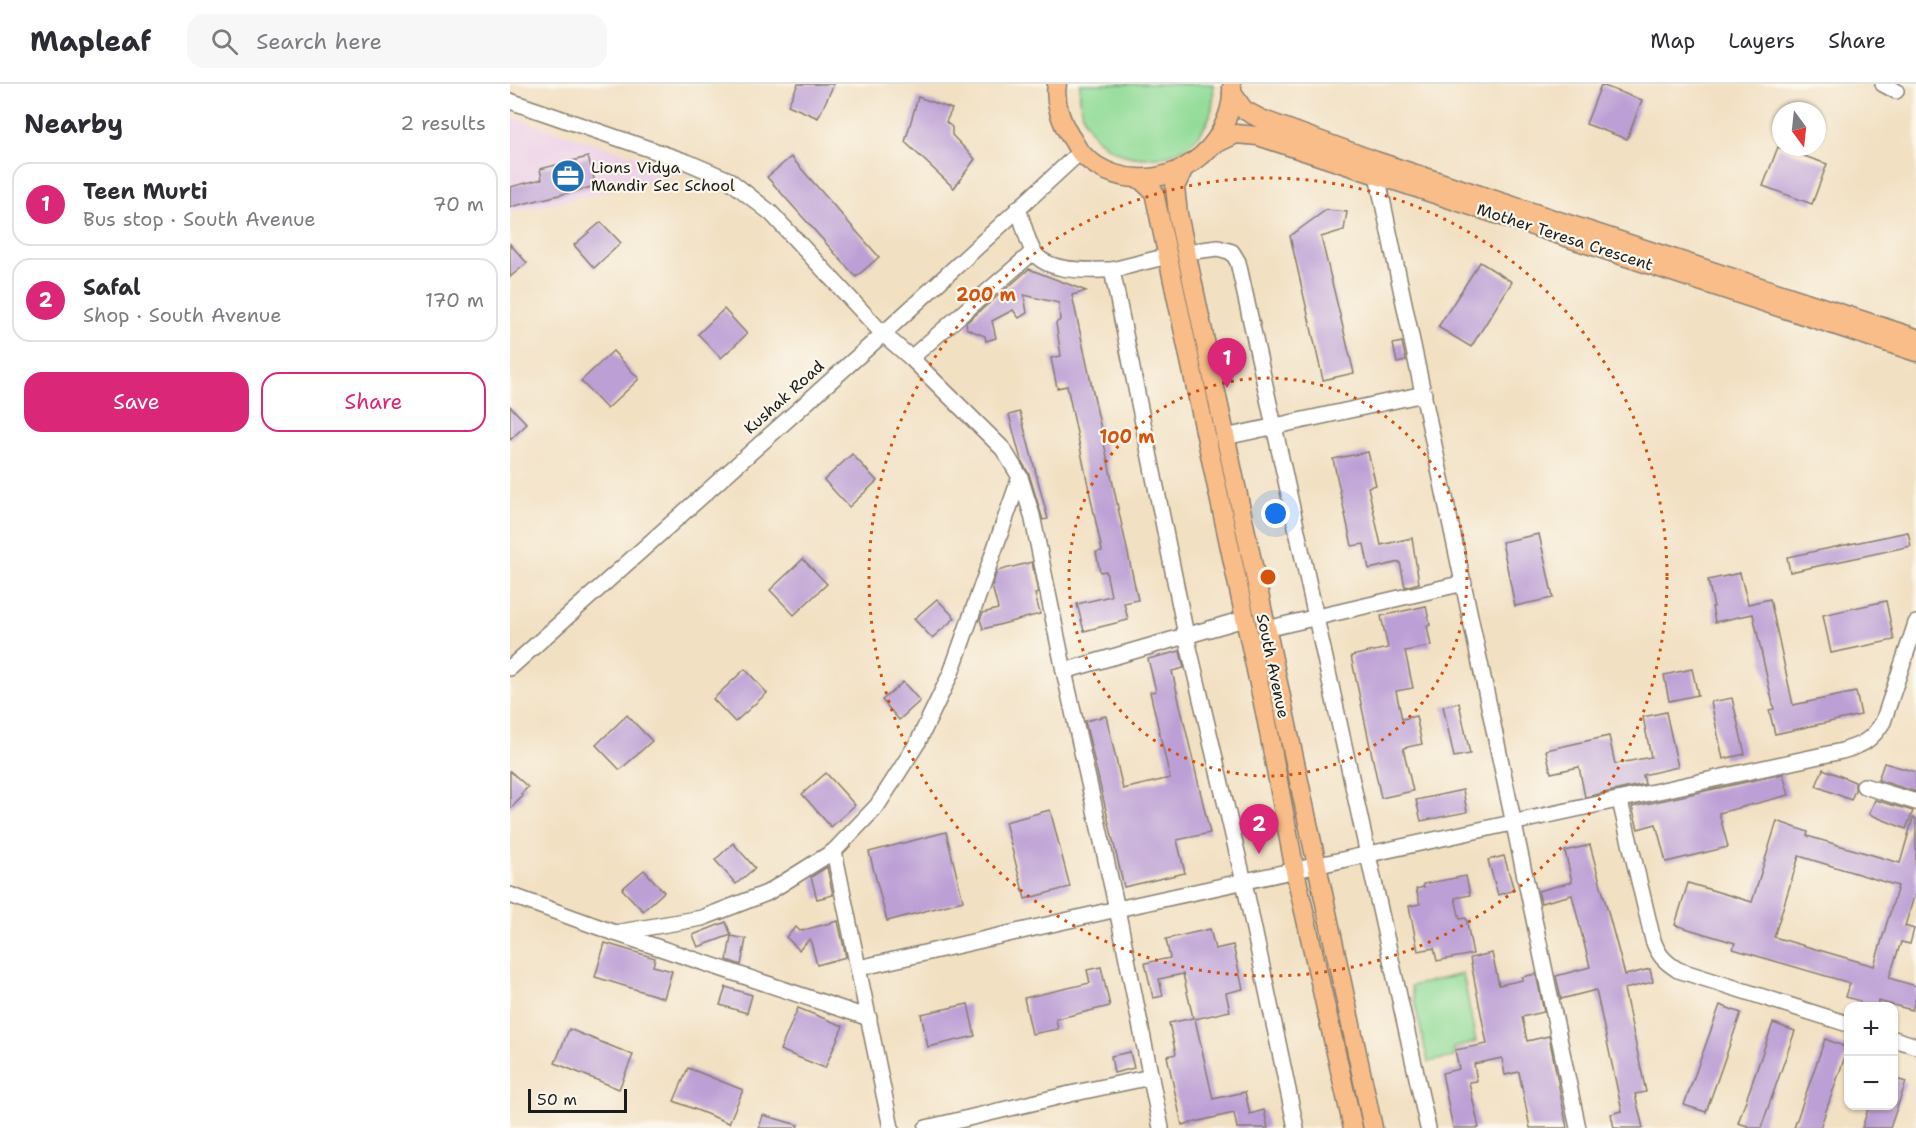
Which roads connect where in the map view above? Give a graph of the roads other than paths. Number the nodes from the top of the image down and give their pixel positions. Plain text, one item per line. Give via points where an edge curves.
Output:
1 (1055, 86) edge
2 (1232, 89) edge
3 (510, 101) edge
4 (1215, 144) junction
5 (1080, 152) junction
6 (1183, 170) junction
7 (1377, 175) junction
8 (1140, 179) junction
9 (1018, 208) junction
10 (1033, 252) junction
11 (1186, 252) junction
12 (1168, 256) junction
13 (1112, 270) junction
14 (883, 334) junction
15 (1916, 338) edge
16 (1916, 352) edge
17 (911, 358) junction
18 (1424, 394) junction
19 (1275, 425) junction
20 (1225, 437) junction
21 (1020, 477) junction
22 (1464, 583) junction
23 (1317, 616) junction
24 (1244, 619) junction
25 (1916, 623) edge
26 (1266, 629) junction
27 (1186, 635) junction
28 (510, 668) edge
29 (1064, 671) junction
30 (1864, 786) dead end
31 (1620, 801) junction
32 (1916, 802) edge
33 (1514, 823) junction
34 (834, 851) junction
35 (1368, 855) junction
36 (1316, 866) junction
37 (1295, 871) junction
38 (1245, 882) junction
39 (510, 895) edge
40 (1117, 909) junction
41 (615, 933) junction
42 (859, 968) junction
43 (869, 1018) junction
44 (1844, 1023) edge
45 (1898, 1041) edge
46 (1916, 1046) edge
47 (1151, 1077) junction
48 (891, 1128) edge
49 (926, 1128) edge
50 (1161, 1128) edge
51 (1296, 1128) edge
52 (1353, 1128) edge
53 (1373, 1128) edge
54 (1428, 1128) edge
55 (1578, 1128) edge

1 - 5 main road via 1062,124
2 - 4 main road via 1227,120
2 - 15 main road, Mother Teresa Crescent via 1244,110 1289,130
3 - 14 street via 729,180 771,213
4 - 6 main road
4 - 7 main road, Mother Teresa Crescent via 1236,134 1258,136
5 - 8 main road via 1097,166
5 - 9 street, Kushak Road
6 - 8 main road
6 - 11 main road, South Avenue via 1175,187
7 - 16 main road, Mother Teresa Crescent
7 - 18 street
8 - 12 main road, South Avenue via 1154,192
9 - 10 street
9 - 14 street, Kushak Road
10 - 13 street via 1048,264 1074,270
10 - 17 street
11 - 19 street via 1218,248 1232,252 1238,262
11 - 20 main road, South Avenue
12 - 13 street
12 - 24 main road, South Avenue
13 - 27 street
14 - 17 street
14 - 28 street, Kushak Road
17 - 21 street via 1003,449
18 - 19 street
18 - 22 street
19 - 20 street
19 - 23 street
20 - 26 main road, South Avenue
21 - 29 street via 1032,515
21 - 34 street via 951,673 918,742 878,806
22 - 23 street
22 - 33 street
23 - 26 street
23 - 35 street
24 - 27 street
24 - 37 main road, South Avenue
25 - 31 street via 1882,722 1875,735 1860,745
26 - 36 main road, South Avenue
27 - 29 street
27 - 38 street
29 - 40 street
30 - 32 street
31 - 33 street
31 - 44 street via 1653,940 1665,963
33 - 35 street
33 - 55 street
34 - 41 street via 767,893 702,918
34 - 42 street
35 - 36 street
35 - 54 street
36 - 37 street
36 - 53 main road, South Avenue
37 - 38 street
37 - 52 main road, South Avenue
38 - 40 street
38 - 51 street
39 - 41 street
40 - 42 street
40 - 47 street
41 - 43 street
42 - 43 street
43 - 48 street
45 - 46 street
47 - 49 street
47 - 50 street

